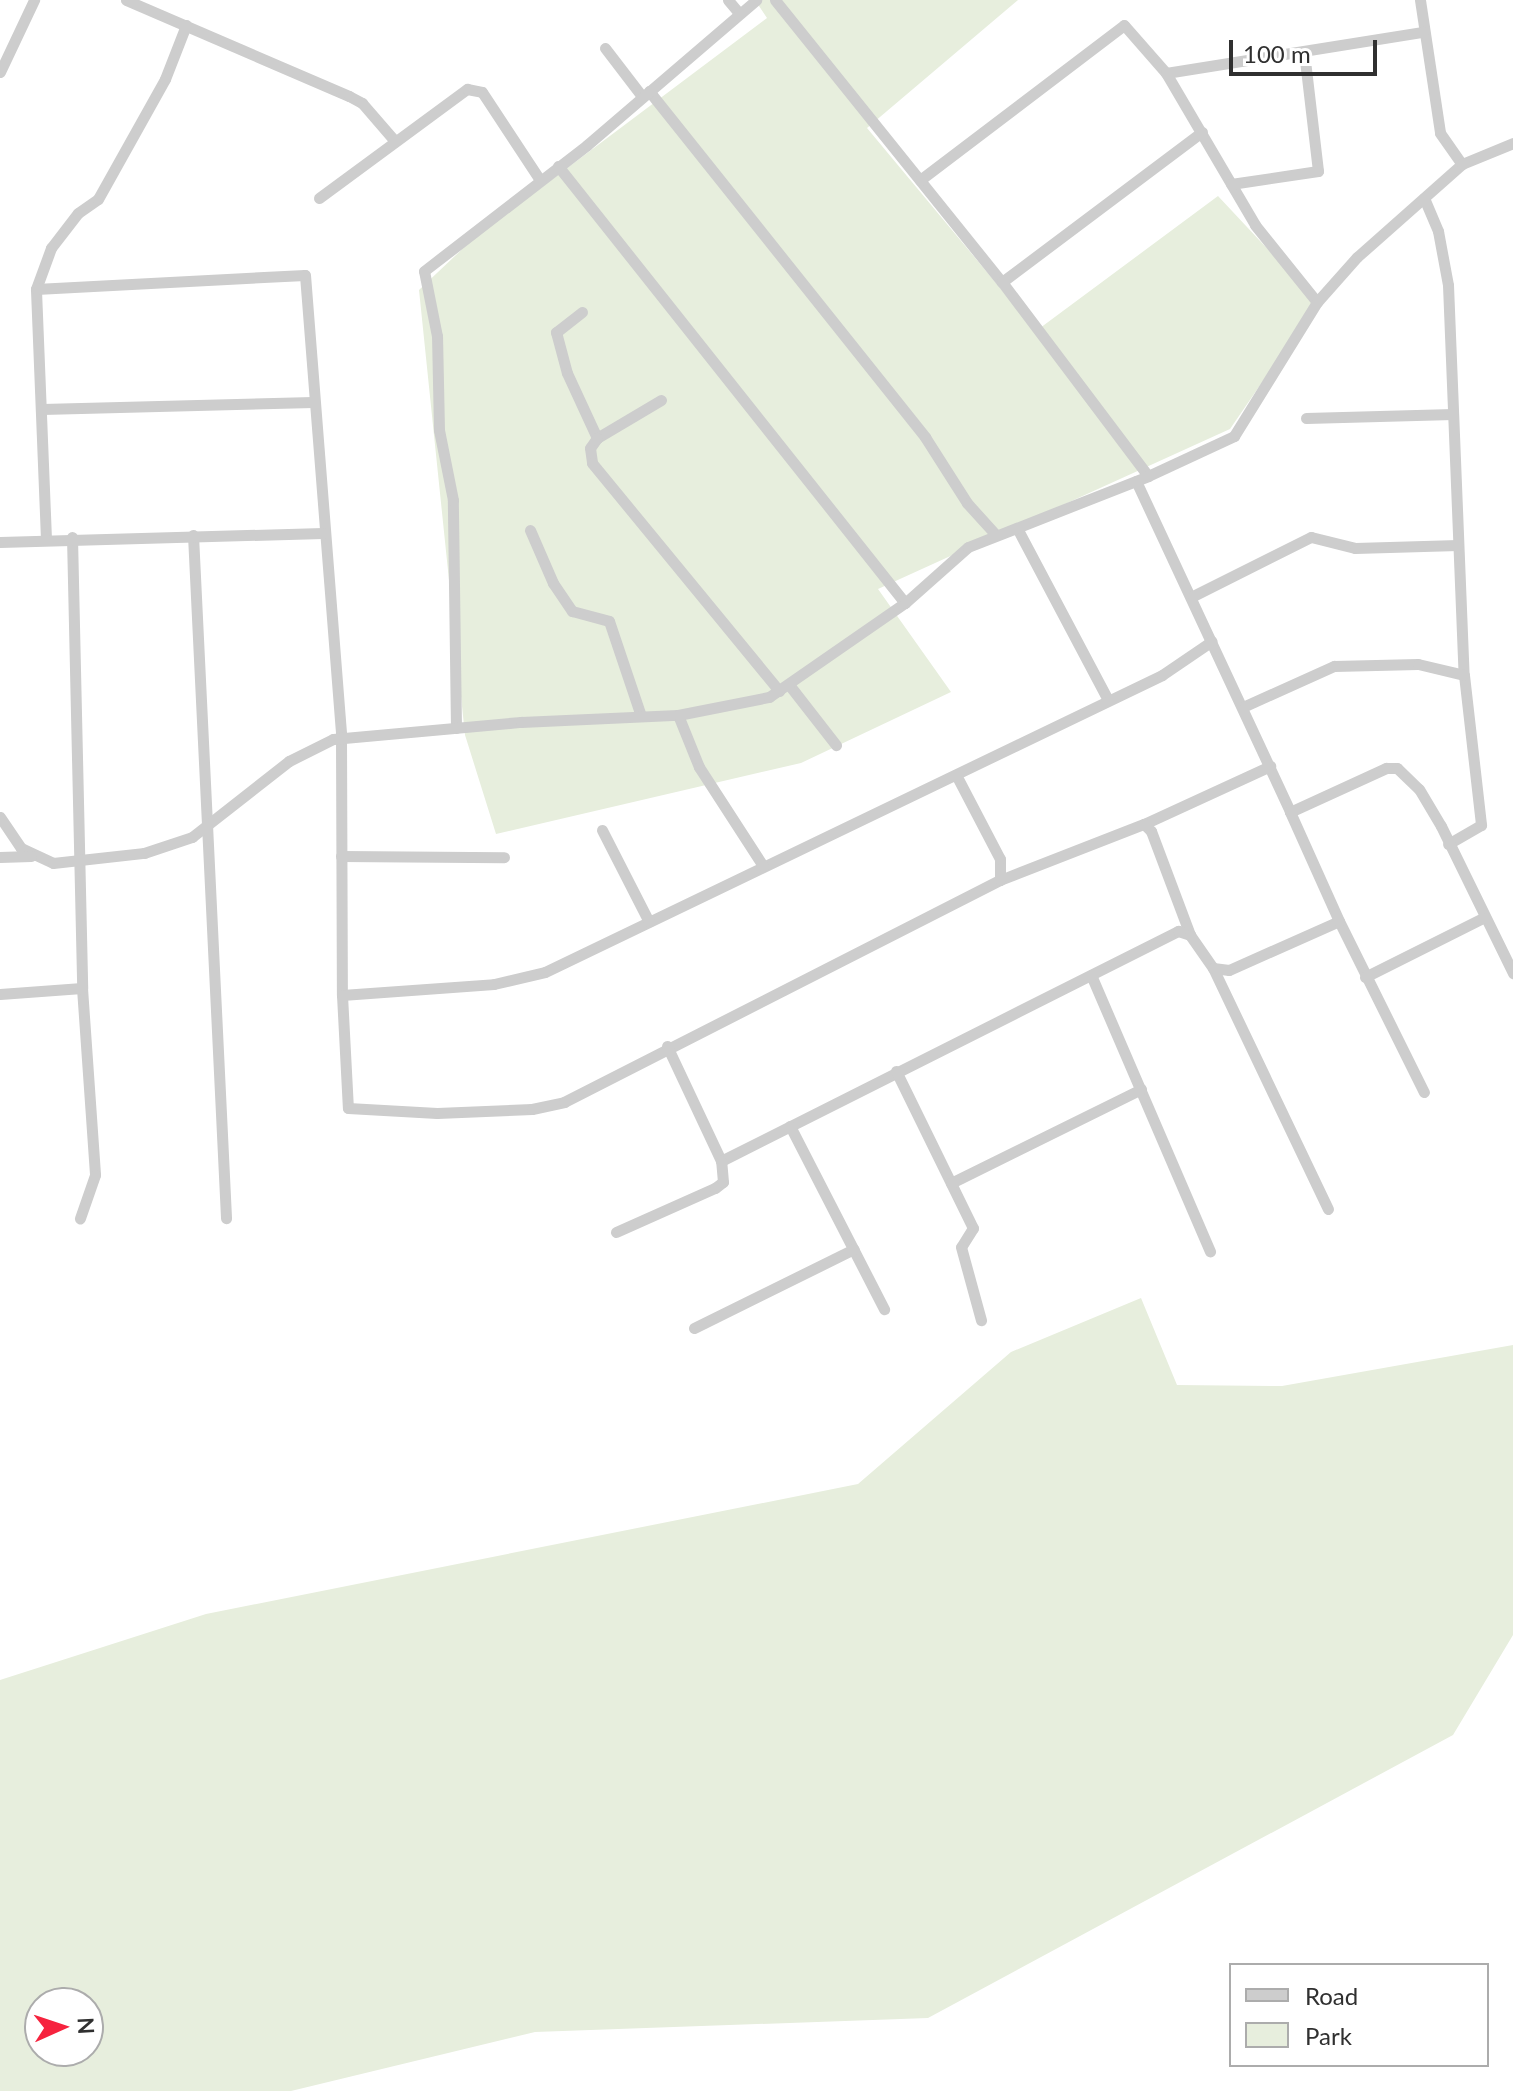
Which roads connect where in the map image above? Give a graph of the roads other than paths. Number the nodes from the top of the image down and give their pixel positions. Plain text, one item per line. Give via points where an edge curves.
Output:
1 (34, 0) edge
2 (126, 0) edge
3 (728, 0) edge
4 (756, 0) edge
5 (775, 0) edge
6 (1420, 0) edge
7 (739, 13) junction
8 (186, 25) junction
9 (1423, 32) junction
10 (605, 48) dead end
11 (1304, 52) junction
12 (0, 72) edge
13 (1166, 73) junction
14 (645, 93) junction
15 (1202, 132) junction
16 (394, 140) junction
17 (1513, 143) edge
18 (1462, 164) junction
19 (558, 166) junction
20 (540, 180) junction
21 (920, 180) junction
22 (1231, 184) junction
23 (319, 198) dead end
24 (1424, 198) junction
25 (1002, 282) junction
26 (36, 289) junction
27 (1317, 302) junction
28 (582, 312) dead end
29 (661, 400) dead end
30 (313, 402) junction
31 (42, 409) junction
32 (1453, 414) junction
33 (1306, 418) dead end
34 (597, 438) junction
35 (1148, 476) junction
36 (1136, 481) junction
37 (1017, 528) junction
38 (530, 530) dead end
39 (323, 533) junction
40 (193, 535) junction
41 (996, 535) junction
42 (72, 537) junction
43 (46, 539) junction
44 (0, 542) edge
45 (1458, 545) junction
46 (1193, 596) junction
47 (905, 603) junction
48 (1212, 641) junction
49 (1464, 675) junction
50 (784, 688) junction
51 (1108, 700) junction
52 (1245, 706) junction
53 (678, 715) junction
54 (641, 716) junction
55 (456, 728) junction
56 (341, 737) junction
57 (836, 745) dead end
58 (1270, 766) junction
59 (956, 775) junction
60 (1290, 812) junction
61 (0, 817) edge
62 (1144, 824) junction
63 (205, 828) junction
64 (602, 830) dead end
65 (1448, 844) junction
66 (32, 856) junction
67 (341, 856) junction
68 (0, 857) edge
69 (504, 857) dead end
70 (79, 860) junction
71 (763, 866) junction
72 (1000, 880) junction
73 (1483, 918) junction
74 (1339, 921) junction
75 (649, 922) junction
76 (1190, 935) junction
77 (1213, 968) junction
78 (1513, 973) edge
79 (1091, 975) junction
80 (1365, 977) junction
81 (82, 988) junction
82 (0, 994) edge
83 (342, 995) junction
84 (667, 1046) junction
85 (896, 1071) junction
86 (1141, 1089) junction
87 (1424, 1092) dead end
88 (790, 1126) junction
89 (721, 1161) junction
90 (951, 1183) junction
91 (1328, 1209) dead end
92 (80, 1218) dead end
93 (226, 1218) dead end
94 (616, 1232) dead end
95 (854, 1249) junction
96 (1210, 1251) dead end
97 (884, 1309) dead end
98 (981, 1320) dead end
99 (694, 1328) dead end

1 - 12 street
2 - 8 street
3 - 7 street
4 - 7 street
5 - 21 street
6 - 9 street
7 - 14 street
8 - 16 street via 362,103
8 - 26 street via 165,79 98,199 78,213 51,248
9 - 11 street
9 - 18 street via 1440,133
10 - 14 street
11 - 13 street
11 - 22 street via 1318,171
13 - 15 street
13 - 21 street via 1131,29 1117,26
14 - 19 street
14 - 41 street via 925,437 967,503
15 - 22 street
15 - 25 street
16 - 20 street via 457,92 475,89
16 - 23 street
17 - 18 street
18 - 24 street
19 - 20 street
19 - 47 street
20 - 55 street via 424,271 437,336 439,430 453,500
21 - 25 street
22 - 27 street via 1277,256
24 - 27 street via 1357,257
24 - 32 street via 1446,261
25 - 35 street
26 - 30 street via 301,273 307,279
26 - 31 street
27 - 35 street via 1237,432
28 - 34 street via 556,332 567,373
29 - 34 street
30 - 31 street
30 - 39 street
31 - 43 street
32 - 33 street
32 - 45 street
34 - 50 street via 590,448 592,463
35 - 36 street
36 - 37 street
36 - 46 street
37 - 41 street
37 - 51 street
38 - 54 street via 572,611 609,621
39 - 40 street
39 - 56 street
40 - 42 street
40 - 63 street via 202,651
41 - 47 street via 954,557
42 - 43 street
42 - 70 street
43 - 44 street
45 - 46 street via 1355,548 1311,537
45 - 49 street
46 - 48 street
47 - 50 street
48 - 51 street via 1162,675
48 - 52 street
49 - 52 street via 1418,664 1334,666
49 - 65 street via 1481,825
50 - 53 street via 752,703
50 - 57 street
51 - 59 street
52 - 58 street
53 - 54 street
53 - 71 street via 699,767
54 - 55 street
55 - 56 street
56 - 63 street via 289,761
56 - 67 street
58 - 60 street
58 - 62 street
59 - 71 street
59 - 72 street via 1000,859
60 - 65 street via 1392,766 1419,789
60 - 74 street
61 - 66 street
62 - 72 street
62 - 76 street
63 - 70 street via 144,853
63 - 93 street
64 - 75 street
65 - 73 street
66 - 68 street
66 - 70 street via 53,863
67 - 69 street
67 - 83 street
70 - 81 street
71 - 75 street
72 - 84 street
73 - 78 street
73 - 80 street
74 - 77 street via 1229,970
74 - 80 street
75 - 83 street via 545,972 480,985
76 - 77 street
76 - 79 street via 1178,931
77 - 91 street
79 - 85 street
79 - 86 street
80 - 87 street
81 - 82 street
81 - 92 street via 95,1175
83 - 84 street via 346,1104 353,1110 532,1109 589,1090
84 - 89 street
85 - 88 street
85 - 90 street
86 - 90 street
86 - 96 street
88 - 89 street
88 - 95 street
89 - 94 street via 723,1182 715,1188
90 - 98 street via 973,1228 961,1247
95 - 97 street
95 - 99 street

